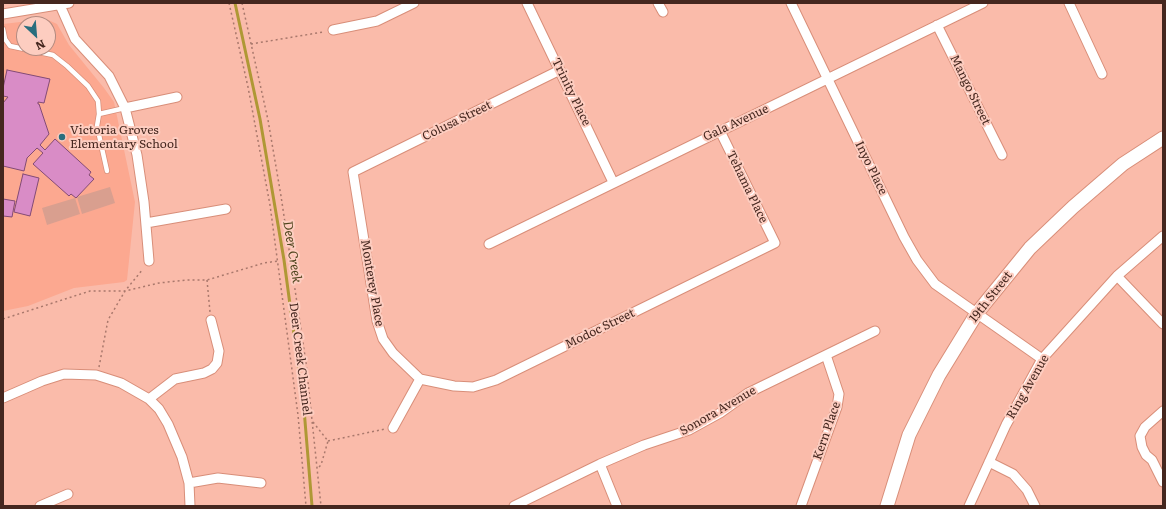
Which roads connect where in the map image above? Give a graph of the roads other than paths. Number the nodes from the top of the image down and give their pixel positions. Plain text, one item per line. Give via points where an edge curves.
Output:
1 (414, 3) edge
2 (527, 3) edge
3 (658, 3) edge
4 (791, 3) edge
5 (983, 3) edge
6 (1069, 3) edge
7 (63, 4) edge
8 (663, 12) dead end
9 (3, 14) edge
10 (938, 25) junction
11 (3, 29) edge
12 (333, 30) road end
13 (560, 70) junction
14 (1102, 74) dead end
15 (828, 79) junction
16 (177, 97) dead end
17 (126, 108) junction
18 (99, 114) junction
19 (720, 131) junction
20 (1163, 138) edge
21 (1002, 155) dead end
22 (107, 171) dead end
23 (353, 172) joint
24 (613, 182) junction
25 (226, 209) dead end
26 (146, 222) junction
27 (1163, 236) edge
28 (775, 243) joint
29 (489, 244) dead end
30 (149, 261) road end
31 (1117, 276) junction
32 (977, 313) junction
33 (211, 320) road end
34 (1163, 324) edge
35 (875, 331) dead end
36 (826, 355) junction
37 (1042, 359) junction
38 (420, 379) junction
39 (3, 398) edge
40 (149, 399) junction
41 (1163, 411) edge
42 (393, 428) road end
43 (989, 462) junction
44 (600, 464) junction
45 (1163, 482) edge
46 (189, 483) junction
47 (261, 483) dead end
48 (68, 494) dead end
49 (40, 506) edge
50 (190, 506) edge
51 (514, 506) edge
52 (617, 506) edge
53 (801, 506) edge
54 (887, 506) edge
55 (969, 506) edge
56 (1035, 506) edge

1 - 12 street via 377,21
2 - 13 street, Trinity Place
3 - 8 street
4 - 15 street, Inyo Place
5 - 10 street, Gala Avenue
6 - 14 street
7 - 9 street
7 - 17 street via 75,39 109,76
10 - 15 street, Gala Avenue
10 - 21 street, Mango Street
11 - 18 lane via 10,46 53,55 67,66 88,86 98,101
13 - 23 street, Colusa Street
13 - 24 street, Trinity Place
15 - 19 street, Gala Avenue
15 - 32 street, Inyo Place via 917,260 935,284
16 - 17 street
17 - 18 lane
17 - 26 street via 137,155
18 - 22 lane via 97,126
19 - 24 street, Gala Avenue
19 - 28 street, Tehama Place
20 - 32 street, 19th Street via 1123,164 1073,207 1030,248
23 - 38 street, Monterey Place via 377,321 383,339 392,353
24 - 29 street, Gala Avenue
25 - 26 street
26 - 30 street
27 - 31 street, Ring Avenue
28 - 38 street, Modoc Street via 496,380 473,387
31 - 34 street
31 - 37 street, Ring Avenue
32 - 37 street, Inyo Place
32 - 54 street, 19th Street via 939,375 909,435
33 - 40 street via 219,351 217,363 204,373 175,379
35 - 36 street, Sonora Avenue
36 - 44 street, Sonora Avenue via 748,393 720,413 689,430 644,445
36 - 53 street, Kern Place via 839,394 837,407
37 - 43 street, Ring Avenue
38 - 42 street
39 - 40 street via 64,374 96,375 121,383
40 - 46 street via 159,410 176,440
41 - 45 street via 1140,436 1142,447
43 - 55 street, Ring Avenue
43 - 56 street via 1013,474 1027,490
44 - 51 street, Sonora Avenue
44 - 52 street
46 - 47 street via 218,478
46 - 50 street
48 - 49 street

